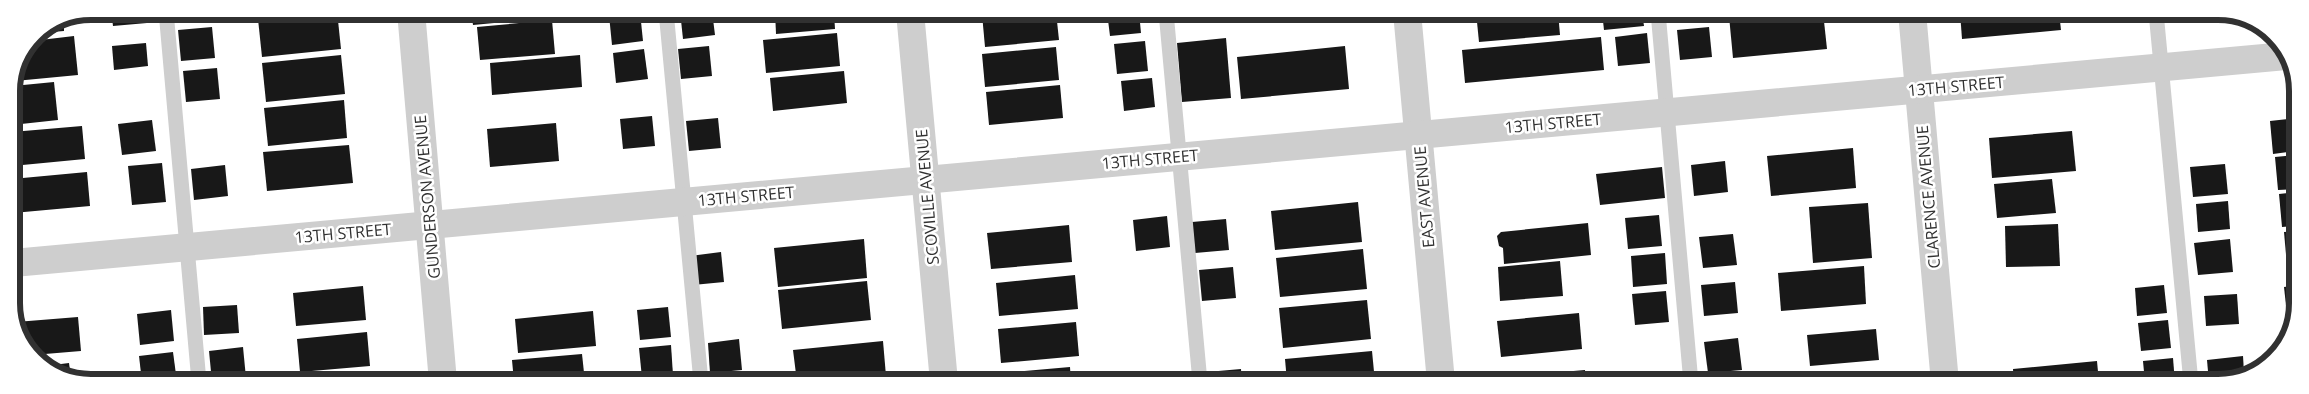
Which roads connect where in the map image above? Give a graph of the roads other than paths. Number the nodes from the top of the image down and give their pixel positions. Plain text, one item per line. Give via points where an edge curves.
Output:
1 (167, 20) edge
2 (412, 20) edge
3 (667, 20) edge
4 (911, 20) edge
5 (1167, 20) edge
6 (1408, 20) edge
7 (1659, 20) edge
8 (1913, 20) edge
9 (2157, 20) edge
10 (2280, 57) edge
11 (2162, 67) junction
12 (1919, 89) junction
13 (1667, 112) junction
14 (1418, 135) junction
15 (1180, 156) junction
16 (925, 180) junction
17 (684, 202) junction
18 (430, 225) junction
19 (188, 247) junction
20 (20, 262) edge
21 (198, 374) edge
22 (442, 374) edge
23 (700, 374) edge
24 (943, 374) edge
25 (1199, 374) edge
26 (1440, 374) edge
27 (1690, 374) edge
28 (1944, 374) edge
29 (2189, 374) edge

1 - 19 lane
2 - 18 street, GUNDERSON AVENUE
3 - 17 lane
4 - 16 street, SCOVILLE AVENUE
5 - 15 lane
6 - 14 street, EAST AVENUE
7 - 13 lane
8 - 12 street, CLARENCE AVENUE
9 - 11 lane
10 - 11 street, 13TH STREET
11 - 12 street, 13TH STREET
11 - 29 lane
12 - 13 street, 13TH STREET
12 - 28 street, CLARENCE AVENUE
13 - 14 street, 13TH STREET
13 - 27 lane
14 - 15 street, 13TH STREET
14 - 26 street, EAST AVENUE
15 - 16 street, 13TH STREET
15 - 25 lane
16 - 17 street, 13TH STREET
16 - 24 street, SCOVILLE AVENUE
17 - 18 street, 13TH STREET
17 - 23 lane
18 - 19 street, 13TH STREET
18 - 22 street, GUNDERSON AVENUE
19 - 20 street, 13TH STREET
19 - 21 lane

